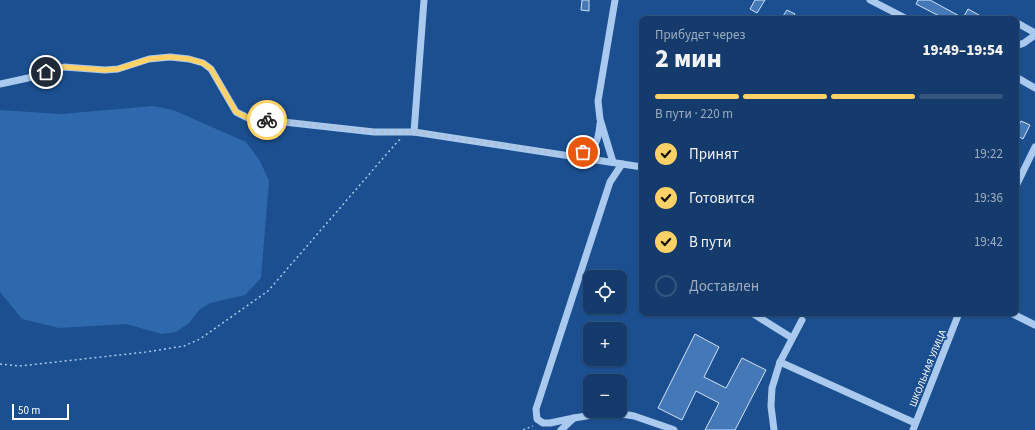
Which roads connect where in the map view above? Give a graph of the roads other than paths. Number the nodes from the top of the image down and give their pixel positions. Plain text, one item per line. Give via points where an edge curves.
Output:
1 (424, 0) edge
2 (615, 0) edge
3 (870, 0) edge
4 (901, 16) edge
5 (1019, 24) edge
6 (1035, 34) edge
7 (1019, 45) edge
8 (1019, 79) edge
9 (0, 84) edge
10 (1035, 88) edge
11 (600, 119) junction
12 (414, 132) junction
13 (1035, 148) edge
14 (575, 156) junction
15 (613, 162) junction
16 (622, 164) junction
17 (639, 167) edge
18 (1019, 180) edge
19 (757, 316) edge
20 (958, 316) edge
21 (1017, 316) edge
22 (802, 320) dead end
23 (1035, 325) edge
24 (792, 338) junction
25 (780, 362) junction
26 (574, 418) junction
27 (914, 426) edge
28 (561, 430) edge
29 (674, 430) edge
30 (774, 430) edge

1 - 12 street
2 - 11 street via 598,101
3 - 4 street
5 - 6 street
6 - 7 street
8 - 10 street
9 - 12 street via 64,67 105,70 118,69 149,59 189,59 203,63 211,69 236,112 248,118 374,132
11 - 14 street via 598,138 592,148
11 - 15 street
12 - 14 street
13 - 18 street
14 - 15 street
15 - 16 street
16 - 17 street
16 - 26 street via 610,182 536,409 537,420 543,423
19 - 24 street
20 - 27 street, ШКОЛЬНАЯ УЛИЦА
21 - 23 street
22 - 24 street
24 - 25 street
25 - 27 street
25 - 30 street via 772,388
26 - 28 street
26 - 29 street via 610,412 634,416

